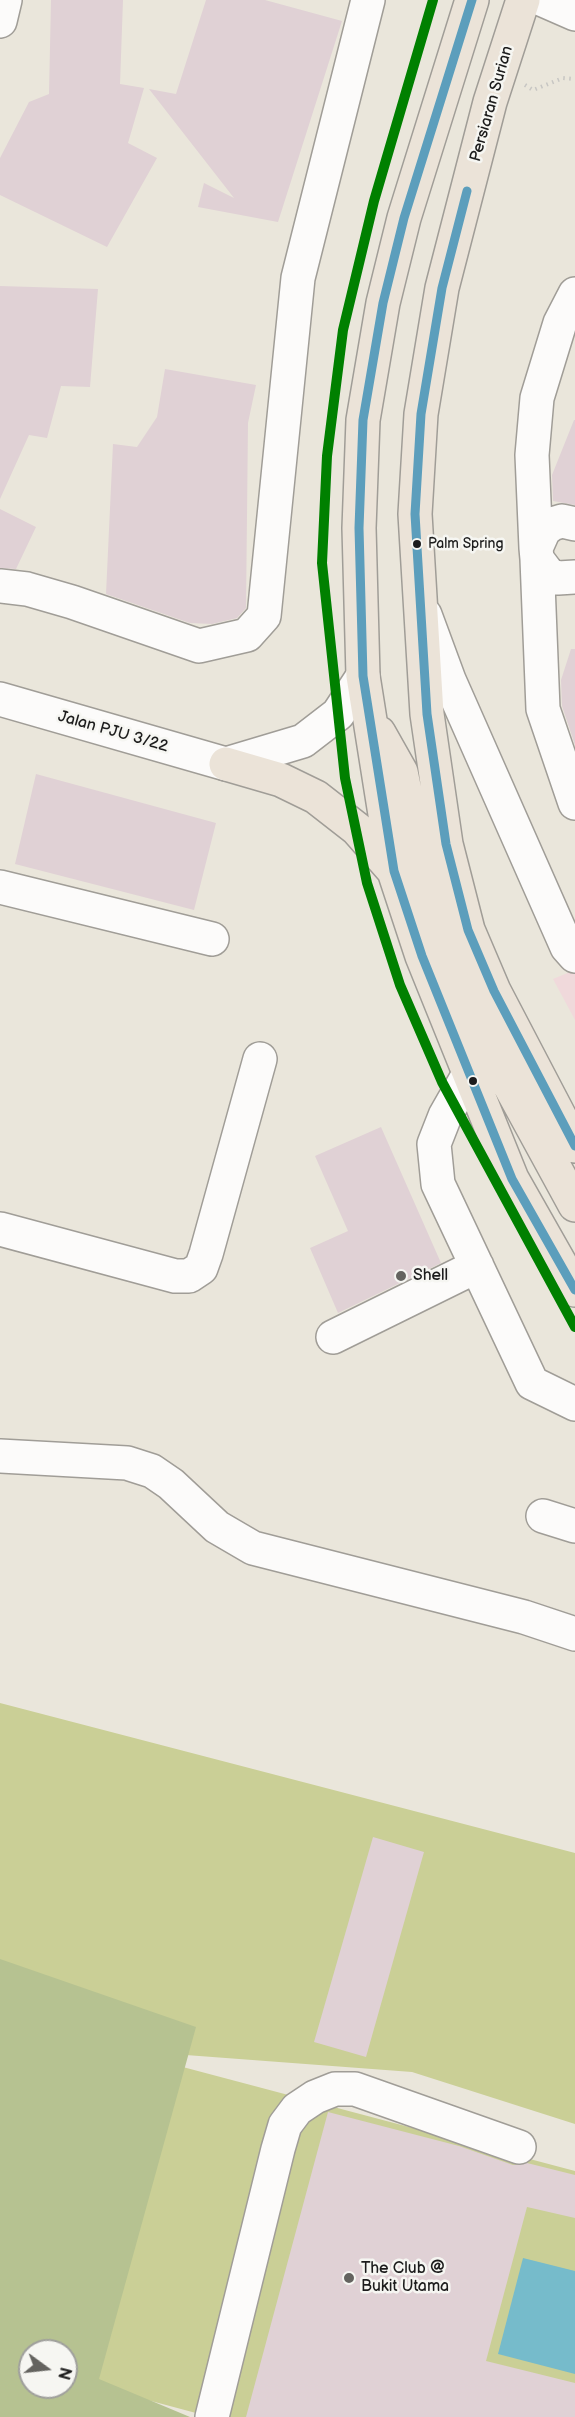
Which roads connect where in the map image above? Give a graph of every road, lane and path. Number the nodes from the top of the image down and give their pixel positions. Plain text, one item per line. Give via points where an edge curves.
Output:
1 (5, 0) edge
2 (368, 0) edge
3 (472, 0) edge
4 (523, 0) edge
5 (543, 0) edge
6 (575, 14) edge
7 (0, 21) edge
8 (575, 79) edge
9 (533, 90) dead end
10 (575, 294) edge
11 (575, 524) edge
12 (536, 554) junction
13 (575, 577) edge
14 (0, 586) edge
15 (420, 602) junction
16 (363, 676) junction
17 (0, 699) edge
18 (369, 716) junction
19 (226, 764) junction
20 (575, 803) edge
21 (394, 871) junction
22 (0, 887) edge
23 (212, 939) dead end
24 (575, 956) edge
25 (260, 1059) dead end
26 (469, 1074) junction
27 (575, 1146) edge
28 (575, 1205) edge
29 (0, 1229) edge
30 (477, 1266) junction
31 (575, 1290) edge
32 (333, 1337) dead end
33 (575, 1404) edge
34 (0, 1456) edge
35 (543, 1516) dead end
36 (575, 1526) edge
37 (575, 1634) edge
38 (519, 2147) dead end
39 (212, 2417) edge

1 - 7 street
2 - 14 street via 298,278 264,616 247,635 199,646 72,602
3 - 16 main road via 404,218 383,303 363,420 359,528
4 - 15 main road, Persiaran Surian via 490,102 442,288 421,414 415,514
5 - 6 street
8 - 9 path via 563,78
10 - 12 street via 560,323 537,398 532,455
11 - 12 street via 562,521 544,530
12 - 13 street via 549,575
12 - 20 street via 543,709
15 - 24 street via 454,691 567,947
15 - 27 main road, Persiaran Surian via 427,714 446,844 468,930 494,991
16 - 18 main road
16 - 19 street via 338,714 303,741
17 - 19 street, Jalan PJU 3/22
18 - 21 main road
18 - 28 main road via 401,772 419,858 445,943 497,1062
19 - 21 main road via 280,780 316,797 357,829
21 - 26 main road via 422,956
22 - 23 street
25 - 29 street via 206,1254 201,1268 189,1276 175,1276
26 - 30 street via 434,1144 438,1184
26 - 31 main road via 512,1179
30 - 32 street
30 - 33 street via 532,1383
34 - 37 street via 127,1463 152,1471 217,1527 253,1548 524,1617
35 - 36 street
38 - 39 street via 355,2089 335,2089 297,2109 285,2125 278,2149

